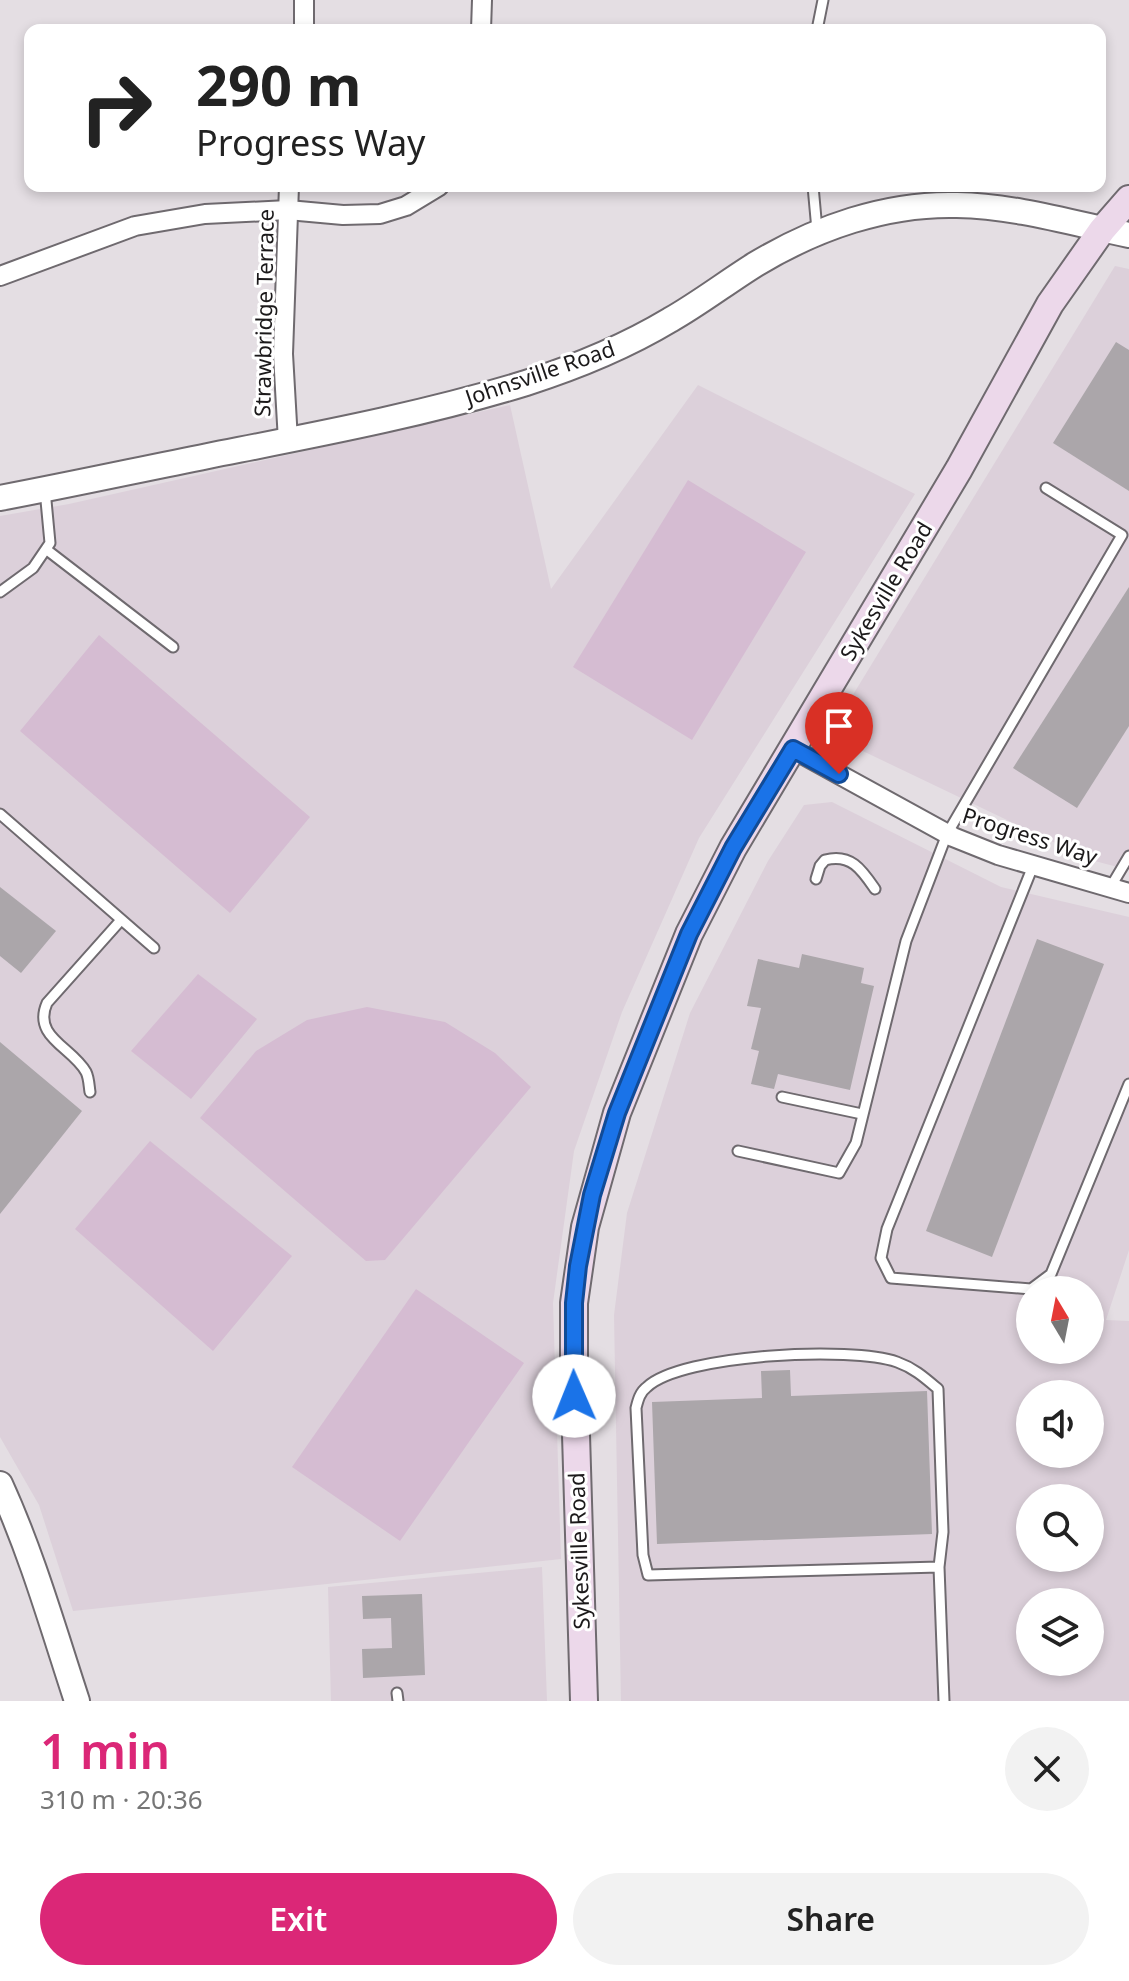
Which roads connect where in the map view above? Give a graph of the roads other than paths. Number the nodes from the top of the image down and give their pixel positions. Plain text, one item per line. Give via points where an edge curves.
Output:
1 (304, 0) edge
2 (482, 0) edge
3 (823, 0) edge
4 (304, 24) edge
5 (481, 24) edge
6 (818, 24) edge
7 (289, 192) edge
8 (429, 192) edge
9 (814, 192) edge
10 (1129, 199) edge
11 (288, 210) junction
12 (1102, 230) junction
13 (817, 232) junction
14 (1129, 235) edge
15 (0, 276) edge
16 (288, 441) junction
17 (1046, 488) dead end
18 (45, 489) junction
19 (0, 498) edge
20 (47, 550) junction
21 (0, 592) edge
22 (173, 647) dead end
23 (793, 749) junction
24 (0, 814) edge
25 (947, 834) junction
26 (1129, 856) edge
27 (1033, 866) junction
28 (816, 879) dead end
29 (1110, 888) junction
30 (875, 889) dead end
31 (1129, 893) edge
32 (121, 920) junction
33 (154, 948) dead end
34 (1129, 1084) edge
35 (90, 1092) dead end
36 (782, 1097) dead end
37 (862, 1114) junction
38 (738, 1151) dead end
39 (0, 1484) edge
40 (939, 1567) junction
41 (77, 1701) edge
42 (584, 1701) edge
43 (944, 1701) edge

1 - 4 street
2 - 5 street
3 - 6 lane
7 - 11 street, Strawbridge Terrace
8 - 11 street via 380,214
9 - 13 lane
10 - 12 main road, Sykesville Road
11 - 15 street via 205,214 135,226
11 - 16 street, Strawbridge Terrace via 283,354
12 - 13 street, Johnsville Road via 1002,208 955,205 883,213
12 - 14 street, Johnsville Road
12 - 23 main road, Sykesville Road via 1050,304
13 - 16 street, Johnsville Road via 672,319 566,370 467,400
16 - 18 street, Johnsville Road
17 - 25 lane via 1122,535
18 - 19 street, Johnsville Road
18 - 20 lane via 51,529
20 - 21 lane via 33,568
20 - 22 lane
23 - 25 street, Progress Way
23 - 42 main road, Sykesville Road via 689,934 617,1113 585,1227 574,1303
24 - 32 lane
25 - 27 street, Progress Way
25 - 37 lane via 906,941
26 - 29 lane
27 - 29 street, Progress Way
27 - 34 lane via 887,1229 881,1258 891,1278 1031,1289 1051,1274
28 - 30 lane via 825,860 844,859 859,866
29 - 31 street, Progress Way
32 - 33 lane
32 - 35 lane via 43,1011 42,1022 53,1038 87,1073
36 - 37 lane
37 - 38 lane via 856,1143 839,1173
39 - 41 street via 21,1529
40 - 40 lane via 648,1575 642,1540 639,1397 664,1377 737,1358 866,1355 915,1369 938,1389 943,1532
40 - 43 lane

